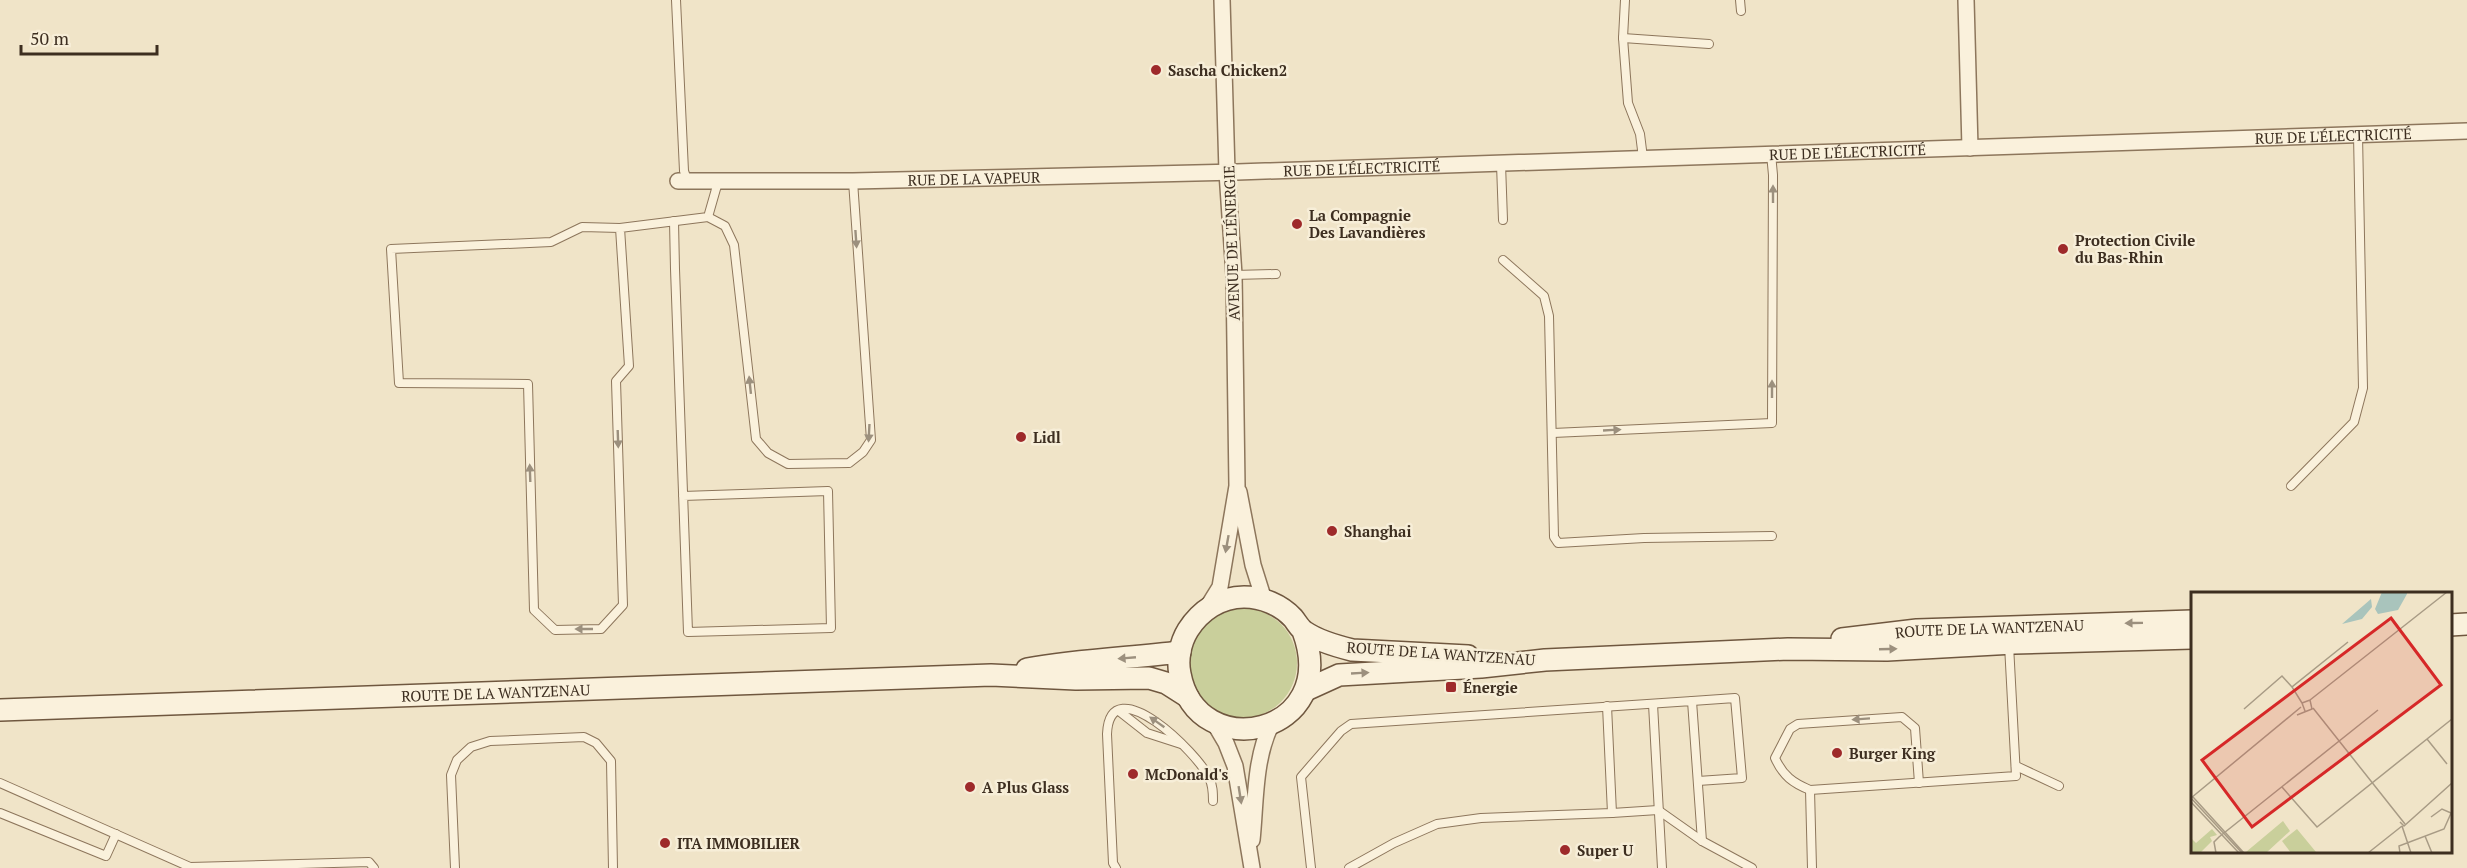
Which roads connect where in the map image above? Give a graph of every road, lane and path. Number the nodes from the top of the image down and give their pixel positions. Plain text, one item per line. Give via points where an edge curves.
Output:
1 (676, 0) edge
2 (1222, 0) edge
3 (1624, 0) edge
4 (1740, 0) edge
5 (1966, 0) edge
6 (1741, 11) dead end
7 (1623, 38) junction
8 (1709, 44) dead end
9 (2467, 131) edge
10 (2358, 135) junction
11 (1970, 148) junction
12 (1771, 154) junction
13 (1643, 159) junction
14 (1501, 164) junction
15 (1227, 172) junction
16 (852, 181) junction
17 (683, 182) joint
18 (718, 182) junction
19 (708, 217) junction
20 (1503, 220) dead end
21 (674, 221) junction
22 (620, 228) junction
23 (1503, 260) dead end
24 (1276, 274) dead end
25 (1234, 275) junction
26 (1553, 433) junction
27 (1237, 486) junction
28 (2290, 486) dead end
29 (683, 496) junction
30 (1772, 536) dead end
31 (1264, 600) junction
32 (1207, 608) junction
33 (2191, 621) edge
34 (2467, 624) edge
35 (2452, 625) edge
36 (1303, 631) junction
37 (2191, 638) edge
38 (2009, 643) junction
39 (1788, 649) junction
40 (1180, 652) junction
41 (1545, 660) junction
42 (991, 675) junction
43 (1305, 690) junction
44 (1188, 697) junction
45 (1692, 701) junction
46 (1653, 704) junction
47 (1607, 706) junction
48 (0, 710) edge
49 (1119, 711) junction
50 (1213, 721) junction
51 (1272, 723) junction
52 (1183, 745) junction
53 (2016, 766) junction
54 (1698, 781) junction
55 (0, 783) edge
56 (1919, 783) junction
57 (2059, 786) dead end
58 (1810, 790) junction
59 (1213, 801) dead end
60 (1658, 810) junction
61 (0, 813) edge
62 (1612, 813) junction
63 (116, 834) junction
64 (1702, 841) junction
65 (1251, 862) edge
66 (374, 868) edge
67 (455, 868) edge
68 (613, 868) edge
69 (1116, 868) edge
70 (1311, 868) edge
71 (1349, 868) edge
72 (1662, 868) edge
73 (1752, 868) edge
74 (1812, 868) edge

1 - 17 lane
2 - 15 street, AVENUE DE L'ÉNERGIE
3 - 7 lane
4 - 6 lane
5 - 11 street
7 - 8 lane
7 - 13 lane via 1628,103 1640,134
9 - 10 street, RUE DE L'ÉLECTRICITÉ
10 - 11 street, RUE DE L'ÉLECTRICITÉ
10 - 28 lane via 2363,388 2354,422
11 - 12 street, RUE DE L'ÉLECTRICITÉ
12 - 13 street, RUE DE L'ÉLECTRICITÉ
26 -> 12 lane via 1772,423
13 - 14 street, RUE DE L'ÉLECTRICITÉ
14 - 15 street, RUE DE L'ÉLECTRICITÉ
14 - 20 lane
15 - 16 street, RUE DE LA VAPEUR
15 - 25 street, AVENUE DE L'ÉNERGIE
16 - 18 street, RUE DE LA VAPEUR
16 -> 19 lane via 871,440 849,463 788,464 768,453 756,439 734,245 726,226
17 - 18 street, RUE DE LA VAPEUR
18 - 19 lane
19 - 21 lane
21 - 22 lane
21 - 29 lane
22 -> 22 lane via 629,366 616,381 623,605 601,629 555,630 534,610 528,384 399,383 391,249 551,242 582,227
23 - 26 lane via 1544,296 1549,316
24 - 25 lane
25 - 27 street, AVENUE DE L'ÉNERGIE
26 - 30 lane via 1554,537 1558,543
27 - 31 street, AVENUE DE L'ÉNERGIE
27 -> 32 street, AVENUE DE L'ÉNERGIE via 1220,587
29 - 29 lane via 688,632 831,628 828,491
31 - 32 main road via 1235,598
31 - 36 main road via 1280,607
32 - 40 main road via 1194,620
33 -> 39 main road, ROUTE DE LA WANTZENAU via 1917,630
34 - 35 main road
36 - 41 main road, ROUTE DE LA WANTZENAU via 1352,650
36 - 43 main road via 1310,650 1311,670
37 - 38 main road, ROUTE DE LA WANTZENAU
39 -> 38 main road, ROUTE DE LA WANTZENAU via 1887,650
38 - 53 lane
39 - 41 main road, ROUTE DE LA WANTZENAU
40 -> 42 main road, ROUTE DE LA WANTZENAU via 1074,660
40 - 44 main road via 1179,667
43 -> 41 main road, ROUTE DE LA WANTZENAU via 1339,675
42 - 44 main road, ROUTE DE LA WANTZENAU via 1076,680 1149,678
42 - 48 main road, ROUTE DE LA WANTZENAU
43 - 51 main road via 1286,715
44 - 50 main road
45 - 46 lane
45 - 54 lane
45 - 54 lane via 1735,698 1742,778
46 - 47 lane
46 - 60 lane
47 - 62 lane
47 - 70 lane via 1351,724 1301,777
49 - 52 lane via 1147,732
52 -> 49 lane via 1145,714
49 - 69 lane via 1111,717 1107,734
50 - 51 main road via 1242,729
50 -> 65 street via 1235,766
51 - 65 street via 1264,739 1260,765
52 - 59 lane via 1209,777
53 - 56 lane via 2016,776
53 - 57 lane
54 - 64 lane
55 - 63 lane
56 - 58 lane
56 -> 58 lane via 1916,728 1902,717 1798,724 1790,729 1775,759 1791,782
58 - 74 lane
60 - 62 lane
60 - 64 lane
60 - 72 lane
61 - 63 lane via 106,856
62 - 71 lane via 1481,818 1437,824
63 - 66 lane via 190,867 369,862
64 - 73 lane
67 - 68 lane via 451,775 457,760 471,747 490,741 584,737 596,743 610,761

